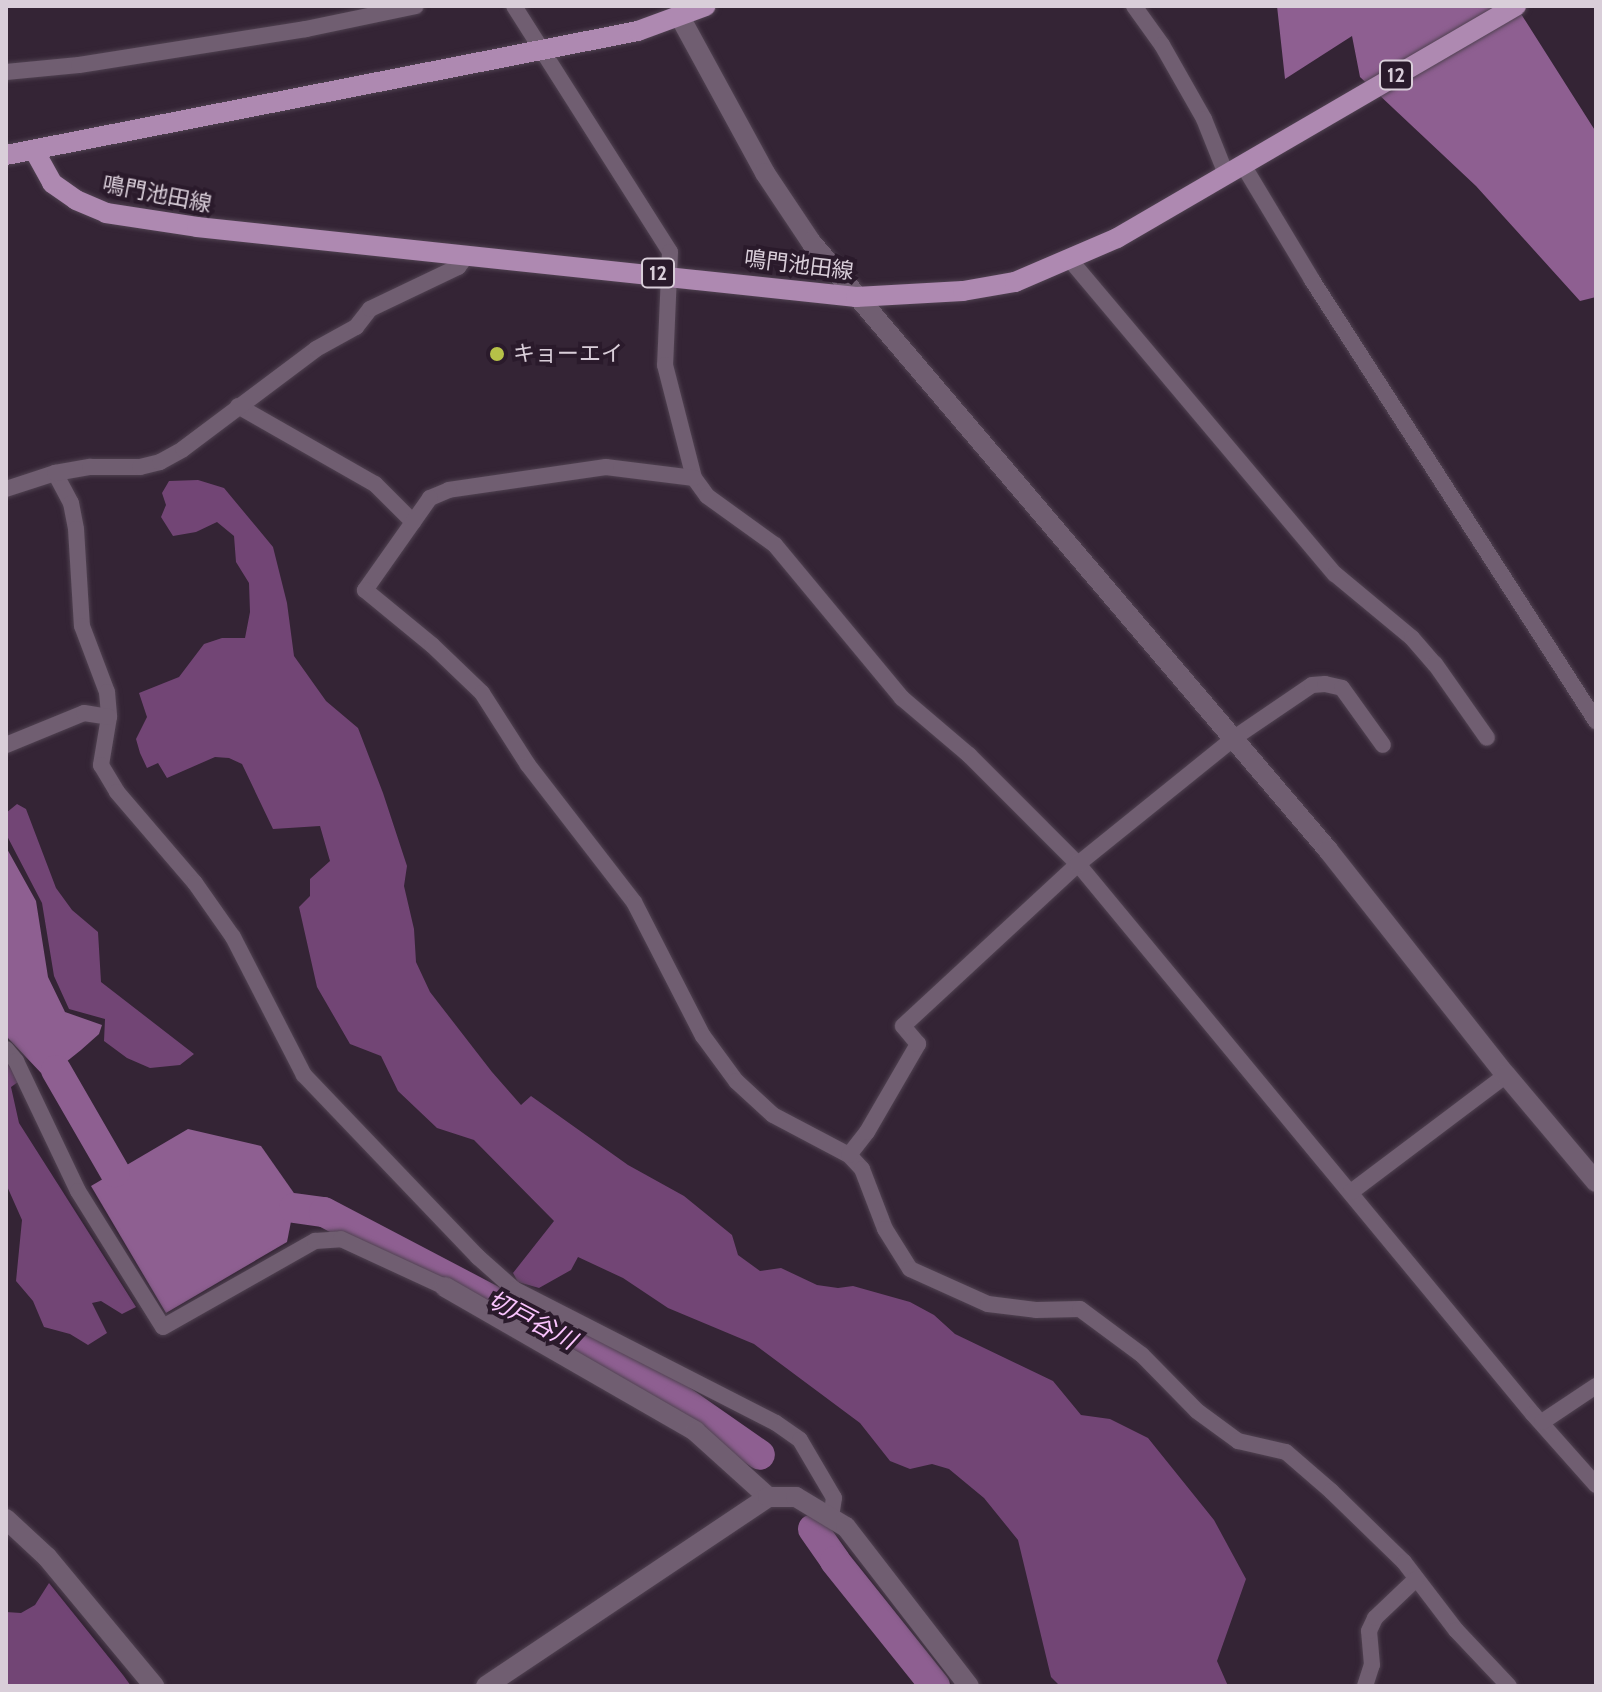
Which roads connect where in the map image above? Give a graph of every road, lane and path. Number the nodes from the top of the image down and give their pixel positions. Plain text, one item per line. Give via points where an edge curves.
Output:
1 (416, 6) edge
2 (514, 6) edge
3 (706, 6) edge
4 (1134, 6) edge
5 (1516, 6) edge
6 (680, 17) junction
7 (543, 51) junction
8 (6, 72) edge
9 (34, 150) junction
10 (6, 155) edge
11 (1234, 169) junction
12 (468, 254) junction
13 (1071, 261) junction
14 (669, 275) junction
15 (856, 297) junction
16 (238, 406) junction
17 (55, 473) junction
18 (694, 478) junction
19 (6, 489) edge
20 (413, 522) junction
21 (109, 717) junction
22 (1596, 721) edge
23 (1234, 738) junction
24 (1487, 738) dead end
25 (6, 745) edge
26 (1383, 745) dead end
27 (1078, 864) junction
28 (6, 1049) edge
29 (1506, 1075) junction
30 (849, 1155) junction
31 (1596, 1182) edge
32 (1351, 1192) junction
33 (445, 1287) joint
34 (1596, 1386) edge
35 (1542, 1422) junction
36 (1596, 1485) edge
37 (768, 1497) junction
38 (831, 1516) junction
39 (6, 1519) edge
40 (1416, 1579) junction
41 (154, 1686) edge
42 (486, 1686) edge
43 (969, 1686) edge
44 (1365, 1686) edge
45 (1509, 1686) edge

1 - 8 street via 306,29
2 - 7 street
3 - 6 main road
4 - 11 street
5 - 11 main road, 鳴門池田線 / 12
6 - 7 main road
6 - 15 street via 765,173
7 - 9 main road
7 - 14 street via 670,252
9 - 10 main road
9 - 12 main road, 鳴門池田線 / 12 via 52,183 106,213
11 - 13 main road, 鳴門池田線 / 12
11 - 22 street via 1312,280
12 - 14 main road, 鳴門池田線 / 12
12 - 16 street via 458,267 370,309 356,327
13 - 15 main road, 鳴門池田線 / 12 via 1015,282 963,291
13 - 24 street via 1335,574 1435,664
14 - 15 main road, 鳴門池田線 / 12
14 - 18 street via 665,365
15 - 23 street
16 - 17 street via 160,462
16 - 20 street via 375,484
17 - 19 street
17 - 21 street via 71,503 82,626 107,692
18 - 20 street via 606,467 449,490 430,498
18 - 27 street via 707,496 775,545 902,698 969,755
20 - 30 street via 365,590 482,693 528,765 634,902 703,1036 736,1081 773,1115
21 - 25 street via 84,713
21 - 38 street via 101,765 233,937 304,1075 514,1289 800,1440 834,1498
23 - 26 street via 1312,685 1325,684 1342,688
23 - 27 street
23 - 29 street
27 - 30 street via 903,1026 918,1044
27 - 32 street
28 - 33 street via 78,1191 163,1327 315,1241 341,1239
29 - 31 street
29 - 32 street
30 - 40 street via 862,1169 885,1229 910,1269 988,1304 1080,1309 1142,1355 1197,1411 1238,1441 1286,1452
32 - 35 street
33 - 37 street via 695,1431
34 - 35 street
35 - 36 street
37 - 38 street via 796,1497
37 - 42 street
38 - 43 street via 846,1527
39 - 41 street via 47,1557
40 - 44 street via 1375,1618 1369,1631 1372,1665
40 - 45 street

